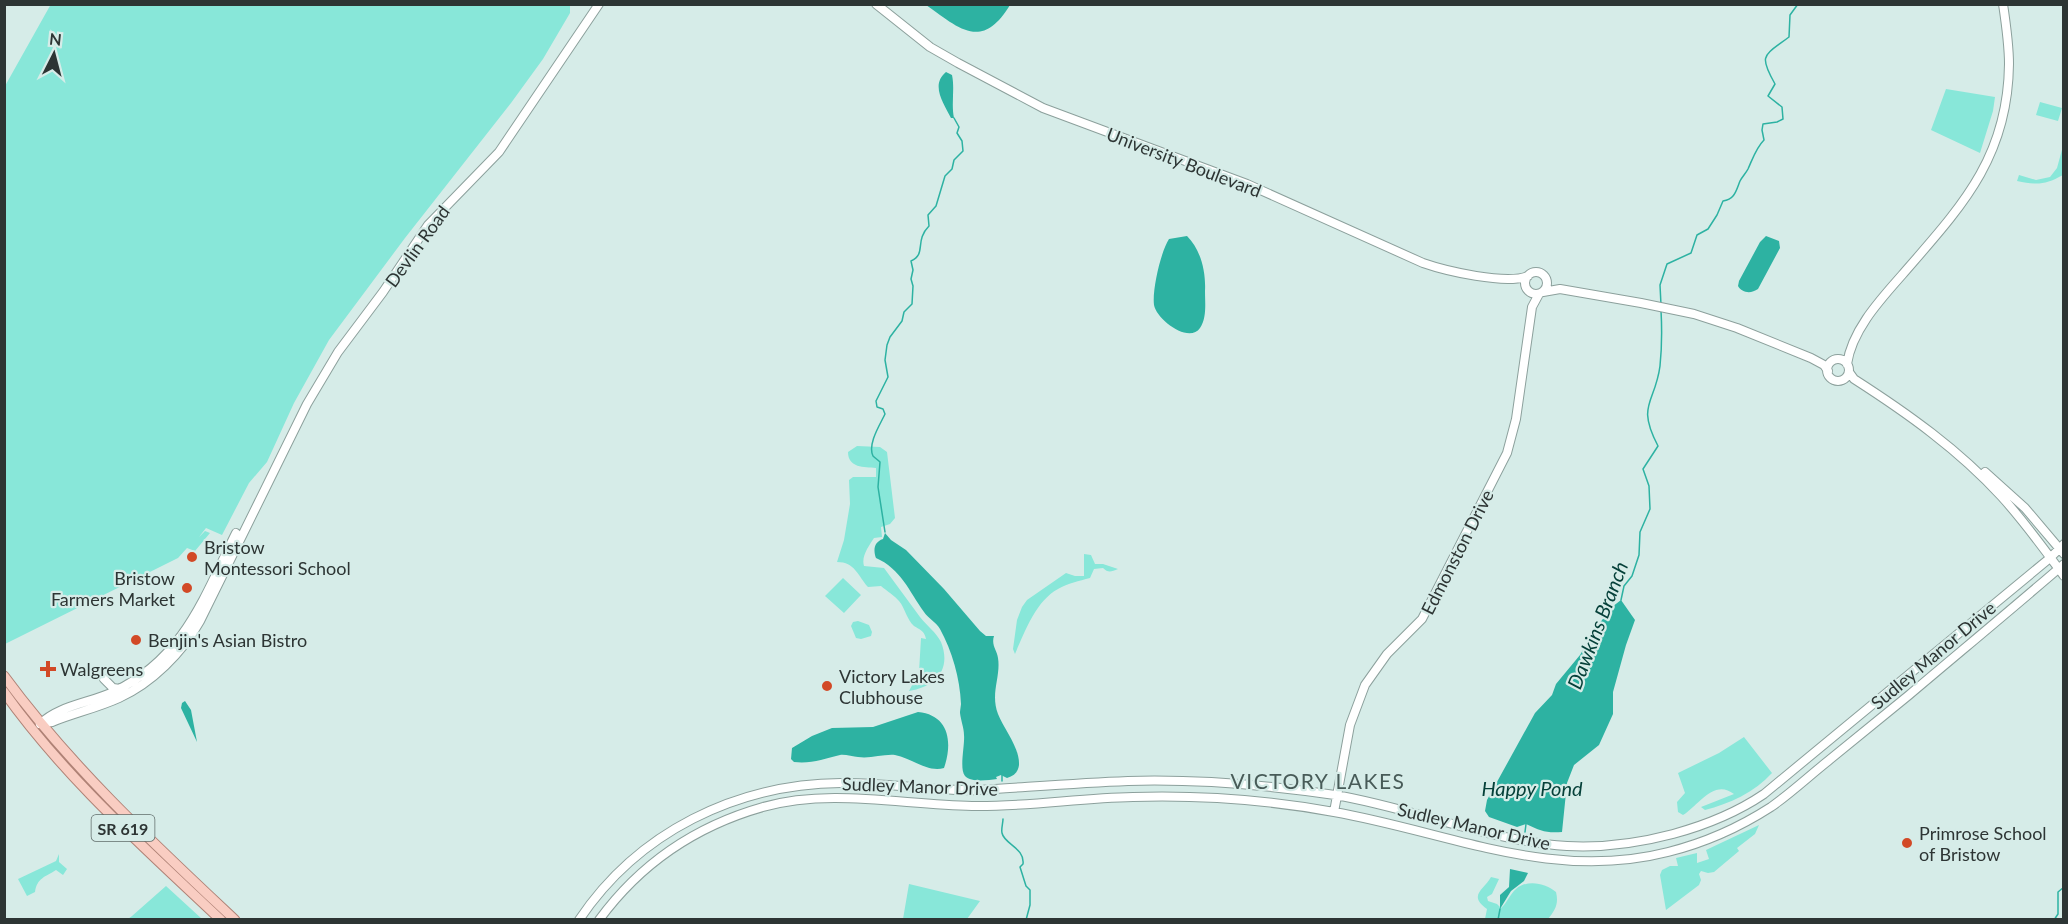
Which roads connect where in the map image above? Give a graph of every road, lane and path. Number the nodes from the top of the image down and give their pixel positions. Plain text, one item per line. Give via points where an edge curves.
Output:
1 (599, 4) edge
2 (876, 4) edge
3 (2003, 4) edge
4 (1528, 276) junction
5 (1510, 280) junction
6 (1547, 281) junction
7 (1560, 289) junction
8 (1528, 290) junction
9 (1541, 293) junction
10 (1532, 307) junction
11 (1852, 346) junction
12 (1810, 358) junction
13 (1835, 360) junction
14 (1848, 368) junction
15 (1827, 370) junction
16 (1842, 380) junction
17 (1872, 392) junction
18 (1966, 461) junction
19 (273, 471) junction
20 (2062, 549) edge
21 (2050, 558) junction
22 (2062, 570) edge
23 (4, 676) edge
24 (121, 688) junction
25 (4, 692) edge
26 (99, 698) junction
27 (36, 727) junction
28 (1337, 796) junction
29 (1334, 812) junction
30 (221, 920) edge
31 (235, 920) edge
32 (579, 920) edge
33 (599, 920) edge

1 - 19 main road, Devlin Road via 499,152 428,225 349,336 322,377
2 - 5 main road, University Boulevard via 930,47 1043,108 1247,184 1423,263
3 - 11 main road via 2008,80 2000,128 1987,162 1961,206 1880,300
4 - 5 main road, University Boulevard
4 - 6 main road via 1539,273
4 - 8 main road
5 - 8 main road, University Boulevard
6 - 7 main road
6 - 9 main road
7 - 9 main road
7 - 12 main road via 1682,311
8 - 9 main road
8 - 10 main road, Edmonston Drive
9 - 10 main road, Edmonston Drive
10 - 28 main road, Edmonston Drive via 1516,419 1507,453 1422,619 1387,654 1365,685 1350,725
11 - 13 main road
11 - 14 main road
12 - 13 main road
12 - 15 main road
13 - 14 main road
13 - 15 main road
14 - 16 main road
14 - 17 main road via 1853,378
15 - 16 main road via 1832,379
16 - 17 main road
17 - 18 main road
18 - 20 main road via 2017,500
18 - 21 main road via 2019,516
19 - 24 main road, Devlin Road via 253,501 181,638 146,673
19 - 27 main road, Devlin Road via 200,621 178,652 120,698
20 - 21 main road, Sudley Manor Drive
21 - 22 main road
21 - 28 main road, Sudley Manor Drive via 1764,794 1697,827 1631,843 1564,846 1504,836
22 - 29 main road, Sudley Manor Drive via 1773,805 1703,841 1640,857 1562,861 1515,855
23 - 27 main road, SR 619
24 - 26 main road, Devlin Road
24 - 26 main road via 113,688 104,679
25 - 27 main road, SR 619
26 - 27 main road, Devlin Road via 53,714
27 - 30 main road, SR 619 via 114,819
27 - 31 main road, SR 619
28 - 29 main road, Edmonston Drive
28 - 32 main road, Sudley Manor Drive via 1183,781 975,790 841,783 787,787 717,807 658,839 613,876
29 - 33 main road, Sudley Manor Drive via 1185,796 992,806 855,799 795,801 741,814 684,841 640,873

